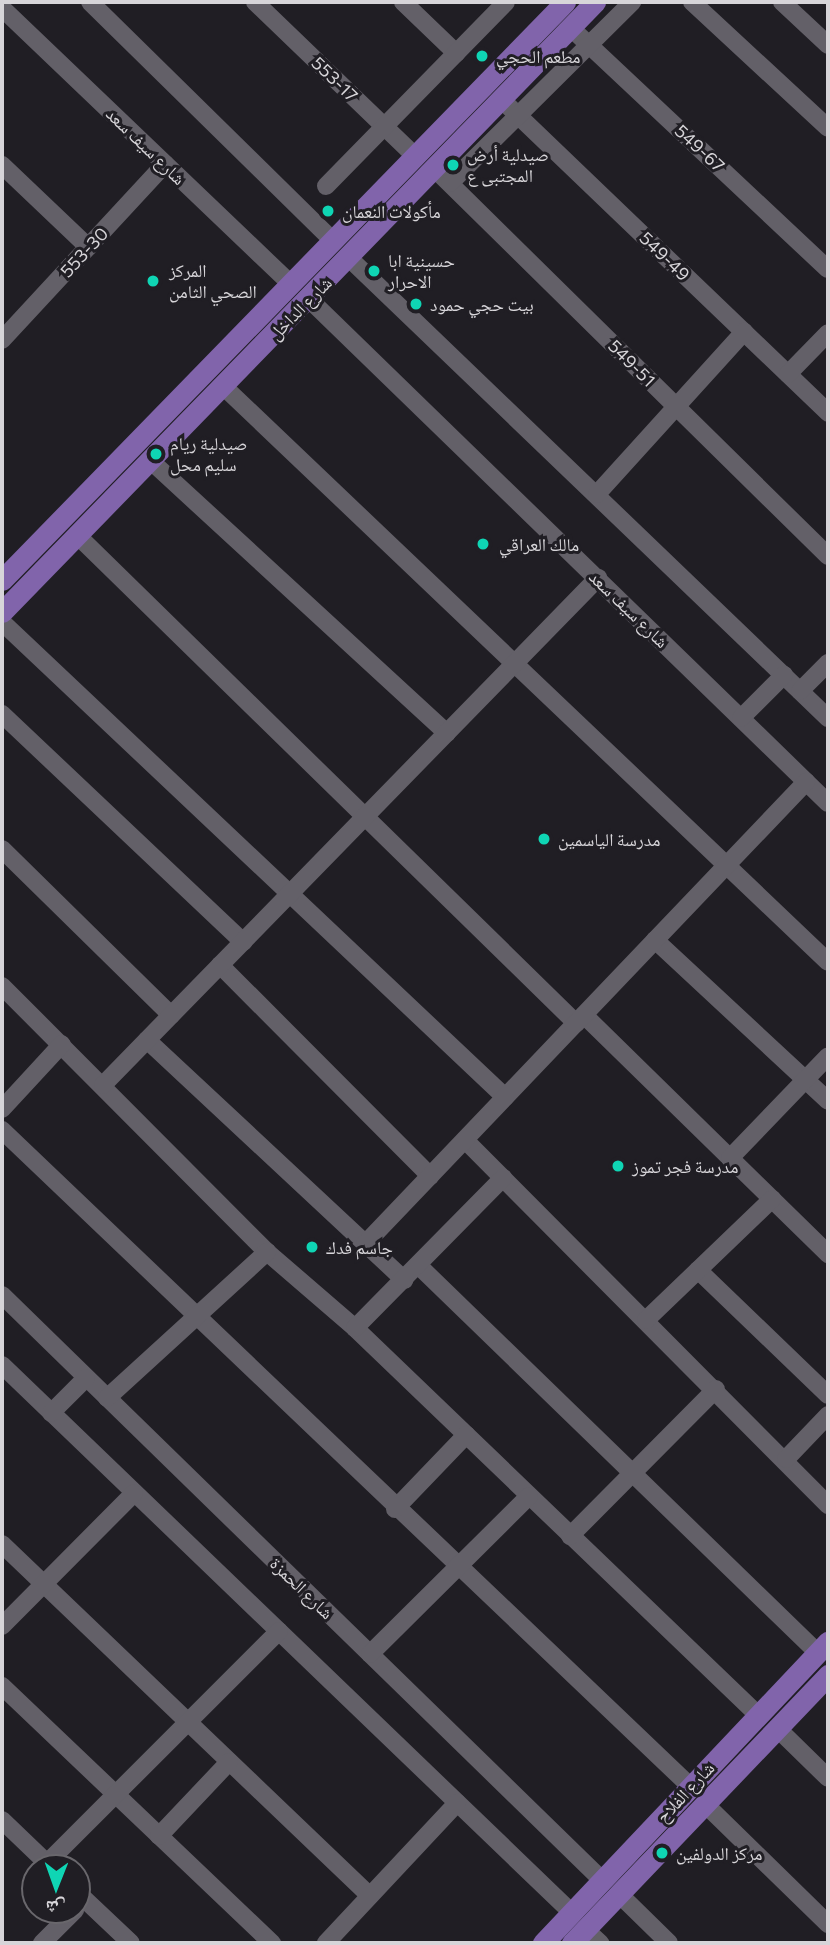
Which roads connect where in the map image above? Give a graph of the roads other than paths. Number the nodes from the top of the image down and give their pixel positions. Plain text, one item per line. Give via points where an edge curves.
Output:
1 (255, 2) edge
2 (403, 2) edge
3 (506, 2) edge
4 (565, 2) edge
5 (595, 2) edge
6 (632, 2) edge
7 (692, 2) edge
8 (782, 2) edge
9 (95, 3) edge
10 (2, 8) edge
11 (571, 28) junction
12 (828, 45) edge
13 (591, 47) junction
14 (456, 53) junction
15 (502, 100) junction
16 (518, 115) junction
17 (384, 127) junction
18 (828, 128) edge
19 (415, 156) junction
20 (165, 164) junction
21 (2, 165) edge
22 (443, 176) junction
23 (326, 186) dead end
24 (332, 240) junction
25 (88, 247) junction
26 (349, 258) junction
27 (828, 268) edge
28 (291, 284) junction
29 (309, 299) junction
30 (6, 327) edge
31 (744, 332) junction
32 (828, 333) edge
33 (788, 374) junction
34 (223, 386) junction
35 (677, 406) junction
36 (828, 413) edge
37 (151, 461) junction
38 (597, 494) junction
39 (78, 536) junction
40 (828, 556) edge
41 (598, 578) junction
42 (2, 580) edge
43 (2, 612) edge
44 (2, 622) edge
45 (515, 663) junction
46 (828, 663) edge
47 (784, 675) junction
48 (800, 691) junction
49 (2, 714) edge
50 (741, 718) junction
51 (828, 718) edge
52 (447, 733) junction
53 (806, 782) junction
54 (828, 803) edge
55 (364, 817) junction
56 (2, 849) edge
57 (726, 865) junction
58 (289, 894) junction
59 (655, 940) junction
60 (243, 942) junction
61 (828, 962) edge
62 (220, 965) junction
63 (2, 986) edge
64 (171, 1015) junction
65 (580, 1019) junction
66 (147, 1040) junction
67 (61, 1044) junction
68 (828, 1056) edge
69 (805, 1080) junction
70 (103, 1085) junction
71 (505, 1097) junction
72 (828, 1101) edge
73 (2, 1109) edge
74 (2, 1130) edge
75 (464, 1140) junction
76 (730, 1158) junction
77 (430, 1176) junction
78 (503, 1178) junction
79 (772, 1199) junction
80 (365, 1244) junction
81 (267, 1252) junction
82 (828, 1254) edge
83 (419, 1266) junction
84 (698, 1270) junction
85 (404, 1280) junction
86 (2, 1295) edge
87 (197, 1318) junction
88 (646, 1320) junction
89 (355, 1328) junction
90 (2, 1366) edge
91 (86, 1378) junction
92 (716, 1389) junction
93 (828, 1395) edge
94 (107, 1398) junction
95 (51, 1413) junction
96 (828, 1415) edge
97 (466, 1435) junction
98 (786, 1459) junction
99 (632, 1471) junction
100 (134, 1493) junction
101 (529, 1496) junction
102 (828, 1505) edge
103 (395, 1509) junction
104 (570, 1536) junction
105 (2, 1544) edge
106 (457, 1568) junction
107 (43, 1584) junction
108 (2, 1626) edge
109 (279, 1632) junction
110 (823, 1647) edge
111 (370, 1654) junction
112 (828, 1675) edge
113 (2, 1686) edge
114 (758, 1715) junction
115 (188, 1722) junction
116 (777, 1728) junction
117 (229, 1762) junction
118 (828, 1778) edge
119 (690, 1786) junction
120 (116, 1795) junction
121 (457, 1803) junction
122 (705, 1804) junction
123 (2, 1820) edge
124 (159, 1836) junction
125 (37, 1854) edge
126 (60, 1854) edge
127 (611, 1888) junction
128 (370, 1896) junction
129 (91, 1912) edge
130 (60, 1924) edge
131 (828, 1924) edge
132 (582, 1932) edge
133 (43, 1943) edge
134 (131, 1943) edge
135 (272, 1943) edge
136 (326, 1943) edge
137 (543, 1943) edge
138 (669, 1943) edge

1 - 17 street, 553-17
2 - 14 street
3 - 14 street
4 - 19 main road, شارع الداخل
5 - 11 main road, شارع الداخل
6 - 13 street
7 - 18 street
8 - 12 street
9 - 24 street
10 - 20 street, شارع سيف سعد
11 - 13 street, 549-67
11 - 15 main road, شارع الداخل
13 - 16 street
13 - 27 street, 549-67
14 - 17 street
15 - 16 street, 549-49
15 - 22 main road, شارع الداخل
16 - 22 street
16 - 31 street, 549-49
17 - 19 street, 553-17
17 - 23 street
19 - 24 main road, شارع الداخل
20 - 25 street, 553-30
20 - 28 street, شارع سيف سعد
21 - 25 street
22 - 26 main road, شارع الداخل
22 - 35 street, 549-51
24 - 28 main road, شارع الداخل
25 - 30 street, 553-30
26 - 29 main road, شارع الداخل
26 - 38 street
28 - 42 main road, شارع الداخل
29 - 34 main road, شارع الداخل
29 - 41 street, شارع سيف سعد
31 - 33 street, 549-49
31 - 35 street
32 - 33 street
33 - 36 street, 549-49
34 - 37 main road, شارع الداخل
34 - 45 street
35 - 38 street
35 - 40 street, 549-51
37 - 39 main road, شارع الداخل
37 - 52 street
38 - 47 street
39 - 43 main road, شارع الداخل
39 - 55 street
41 - 45 street
41 - 50 street, شارع سيف سعد
44 - 58 street
45 - 52 street
45 - 57 street
46 - 48 street
47 - 48 street
47 - 50 street
48 - 51 street
49 - 60 street
50 - 53 street, شارع سيف سعد
52 - 55 street
53 - 54 street, شارع سيف سعد
53 - 57 street
55 - 58 street
55 - 65 street
56 - 64 street
57 - 59 street
57 - 61 street
58 - 60 street
58 - 71 street
59 - 65 street
59 - 69 street
60 - 62 street
62 - 64 street
62 - 77 street
63 - 67 street
64 - 66 street
65 - 71 street
65 - 76 street
66 - 70 street
66 - 80 street
67 - 70 street
67 - 73 street
68 - 69 street
69 - 72 street
69 - 76 street
70 - 81 street
71 - 75 street
74 - 87 street
75 - 77 street
75 - 78 street
76 - 79 street
77 - 80 street
78 - 83 street
78 - 88 street
79 - 82 street
79 - 84 street
80 - 85 street
81 - 87 street
81 - 89 street
83 - 85 street
83 - 99 street
84 - 88 street
84 - 93 street
85 - 89 street
86 - 91 street, شارع الحمزة
87 - 94 street
87 - 103 street
88 - 92 street
89 - 97 street
90 - 95 street
91 - 94 street, شارع الحمزة
91 - 95 street
92 - 98 street
92 - 99 street
94 - 111 street, شارع الحمزة
95 - 100 street
96 - 98 street
97 - 101 street
97 - 103 street
98 - 102 street
99 - 104 street
99 - 110 street
100 - 107 street
100 - 109 street
101 - 104 street
101 - 106 street
103 - 106 street
104 - 114 street
105 - 107 street
106 - 111 street
106 - 119 street
107 - 108 street
107 - 115 street
109 - 115 street
109 - 121 street
110 - 114 main road, شارع الفلاح
111 - 127 street, شارع الحمزة
112 - 116 main road, شارع الفلاح
113 - 120 street
114 - 119 main road, شارع الفلاح
115 - 117 street
115 - 120 street
116 - 118 street
116 - 122 main road, شارع الفلاح
117 - 124 street
117 - 128 street
119 - 127 main road, شارع الفلاح
120 - 124 street
120 - 126 street
121 - 128 street
121 - 132 street
122 - 127 main road, شارع الفلاح
122 - 131 street
123 - 125 street
124 - 135 street
127 - 132 main road, شارع الفلاح
127 - 138 street, شارع الحمزة
128 - 136 street
129 - 134 street
130 - 133 street
132 - 137 main road, شارع الفلاح

